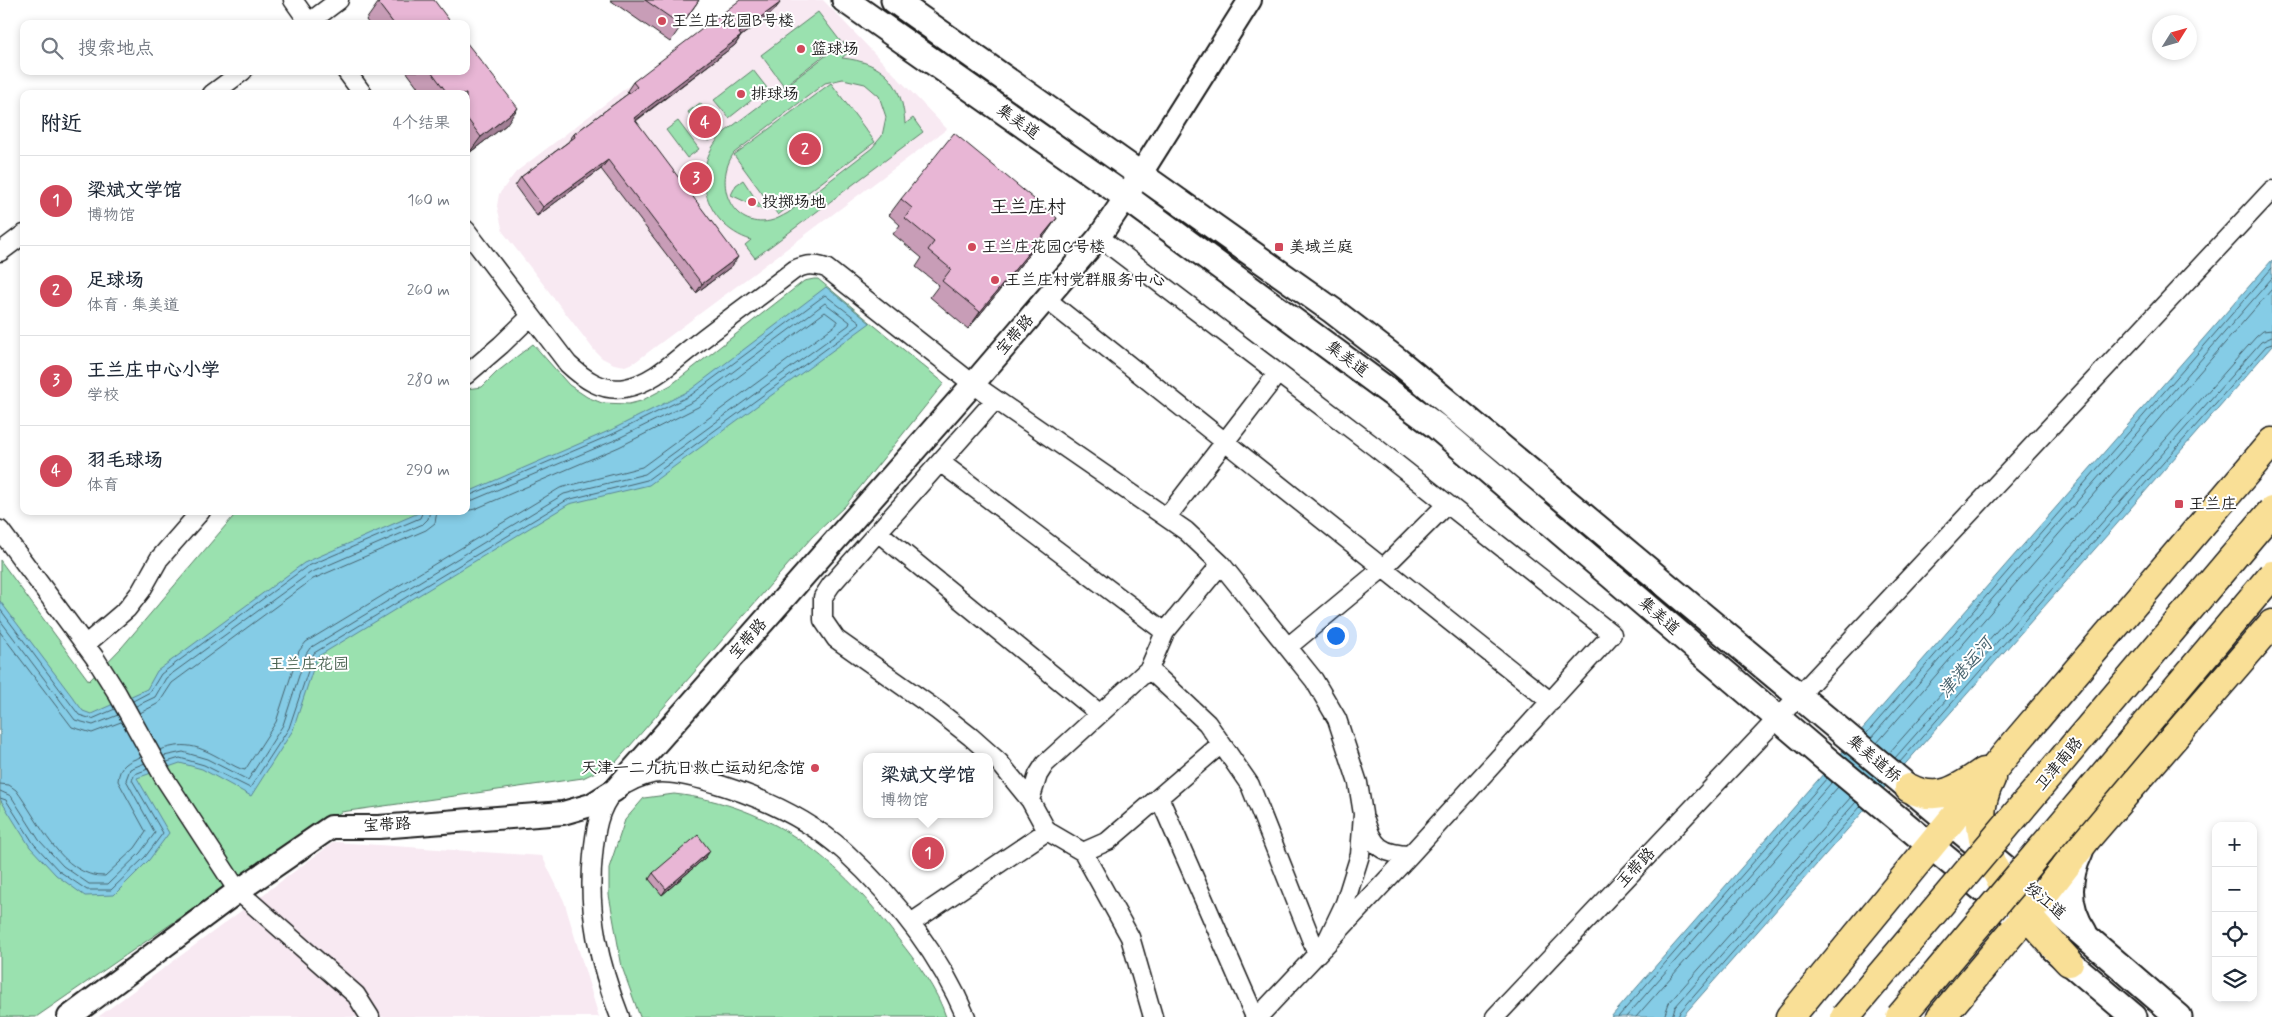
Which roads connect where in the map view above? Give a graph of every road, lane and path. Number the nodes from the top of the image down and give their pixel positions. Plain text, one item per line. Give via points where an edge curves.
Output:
1 (293, 0) edge
2 (339, 0) edge
3 (845, 0) edge
4 (894, 0) edge
5 (1250, 0) edge
6 (307, 20) edge
7 (313, 20) edge
8 (238, 75) edge
9 (349, 75) edge
10 (217, 90) edge
11 (360, 90) edge
12 (1140, 174) junction
13 (2272, 190) edge
14 (1126, 197) junction
15 (470, 235) edge
16 (1099, 236) junction
17 (20, 237) edge
18 (0, 252) edge
19 (1046, 299) junction
20 (531, 316) junction
21 (470, 372) edge
22 (1278, 373) junction
23 (973, 384) junction
24 (995, 400) junction
25 (2272, 442) edge
26 (1226, 443) junction
27 (940, 462) junction
28 (1447, 504) junction
29 (2272, 510) edge
30 (198, 515) edge
31 (1167, 517) junction
32 (0, 530) edge
33 (879, 533) junction
34 (1221, 564) junction
35 (1383, 568) junction
36 (2272, 576) edge
37 (2272, 624) edge
38 (1165, 632) junction
39 (85, 645) junction
40 (1289, 646) junction
41 (1149, 669) junction
42 (1798, 696) junction
43 (1551, 702) junction
44 (1099, 713) junction
45 (1778, 718) junction
46 (1840, 729) joint
47 (1221, 744) junction
48 (989, 753) edge
49 (1820, 754) joint
50 (2006, 754) junction
51 (993, 756) edge
52 (1909, 788) junction
53 (614, 790) junction
54 (1159, 797) junction
55 (1030, 800) junction
56 (1363, 814) junction
57 (1047, 831) junction
58 (1940, 834) junction
59 (2088, 837) junction
60 (1083, 852) junction
61 (1987, 853) junction
62 (1410, 855) junction
63 (238, 892) junction
64 (2030, 911) junction
65 (911, 923) junction
66 (2090, 940) junction
67 (1320, 950) junction
68 (2069, 962) joint
69 (68, 1017) edge
70 (370, 1017) edge
71 (620, 1017) edge
72 (966, 1017) edge
73 (1153, 1017) edge
74 (1257, 1017) edge
75 (1495, 1017) edge
76 (1790, 1017) edge
77 (1845, 1017) edge
78 (1900, 1017) edge
79 (1941, 1017) edge
80 (2134, 1017) edge
81 (2179, 1017) edge

1 - 6 street
2 - 7 street
3 - 14 main road, 集美道
4 - 12 main road, 集美道
5 - 12 street, 宝带路
8 - 10 street
9 - 11 street
12 - 14 street, 宝带路
12 - 42 main road, 集美道 via 1333,311 1464,413
13 - 42 street, 玉带路
14 - 16 street, 宝带路
14 - 45 main road, 集美道 via 1436,426
15 - 20 street
16 - 19 street, 宝带路
16 - 22 street
17 - 18 street
19 - 23 street, 宝带路
19 - 26 street
20 - 21 street via 502,346
20 - 23 street via 581,376 596,385 624,388 652,377 794,270 814,264 835,274
22 - 26 street
22 - 28 street
23 - 24 street
23 - 53 street, 宝带路
24 - 27 street
24 - 31 street
25 - 50 main road
26 - 31 street
26 - 35 street
27 - 33 street
27 - 38 street
28 - 35 street
28 - 43 street via 1612,634
29 - 77 main road, 卫津南路, bridge
30 - 39 street via 159,559 127,609
31 - 34 street
32 - 39 street
33 - 44 street
33 - 48 street via 823,597 823,620 827,630
34 - 38 street
34 - 40 street
35 - 40 street
35 - 43 street
36 - 78 main road, bridge
37 - 59 main road
38 - 41 street
39 - 63 street via 117,693 163,776
40 - 56 street via 1337,719 1358,783
41 - 44 street
41 - 47 street via 1207,723
42 - 45 street, 玉带路
42 - 46 main road, 集美道
43 - 62 street
44 - 55 street via 1044,764
45 - 49 main road, 集美道
45 - 75 street, 玉带路
46 - 52 main road, 集美道桥
47 - 54 street
47 - 67 street via 1250,785
49 - 58 main road, 集美道桥 via 1888,811
50 - 52 main road via 1969,782 1949,791 1928,796
50 - 58 main road
50 - 61 main road via 1982,801 1981,834
51 - 55 street
52 - 58 main road, 绥江道
53 - 63 street, 宝带路 via 591,805 563,813 331,828
53 - 65 street via 647,775 681,774 778,807 842,849
53 - 71 street via 602,810 594,840 591,909 600,962
54 - 60 street via 1108,841
54 - 74 street
55 - 57 street
56 - 62 street via 1376,846 1384,851
56 - 67 street via 1360,855 1345,903
57 - 60 street
57 - 65 street
58 - 61 main road, 绥江道
58 - 64 main road, 绥江道
58 - 76 main road
59 - 61 main road via 2062,852 2039,860 2018,861
59 - 64 main road
59 - 66 main road via 2074,864 2069,889 2074,913
60 - 73 street via 1130,938
61 - 64 main road via 2000,880
62 - 67 street
63 - 69 street, 宝带路
63 - 70 street via 356,995
64 - 66 main road, 绥江道
64 - 68 main road
64 - 79 main road
65 - 72 street via 945,974
66 - 81 main road, 绥江道
67 - 74 street
68 - 80 main road

